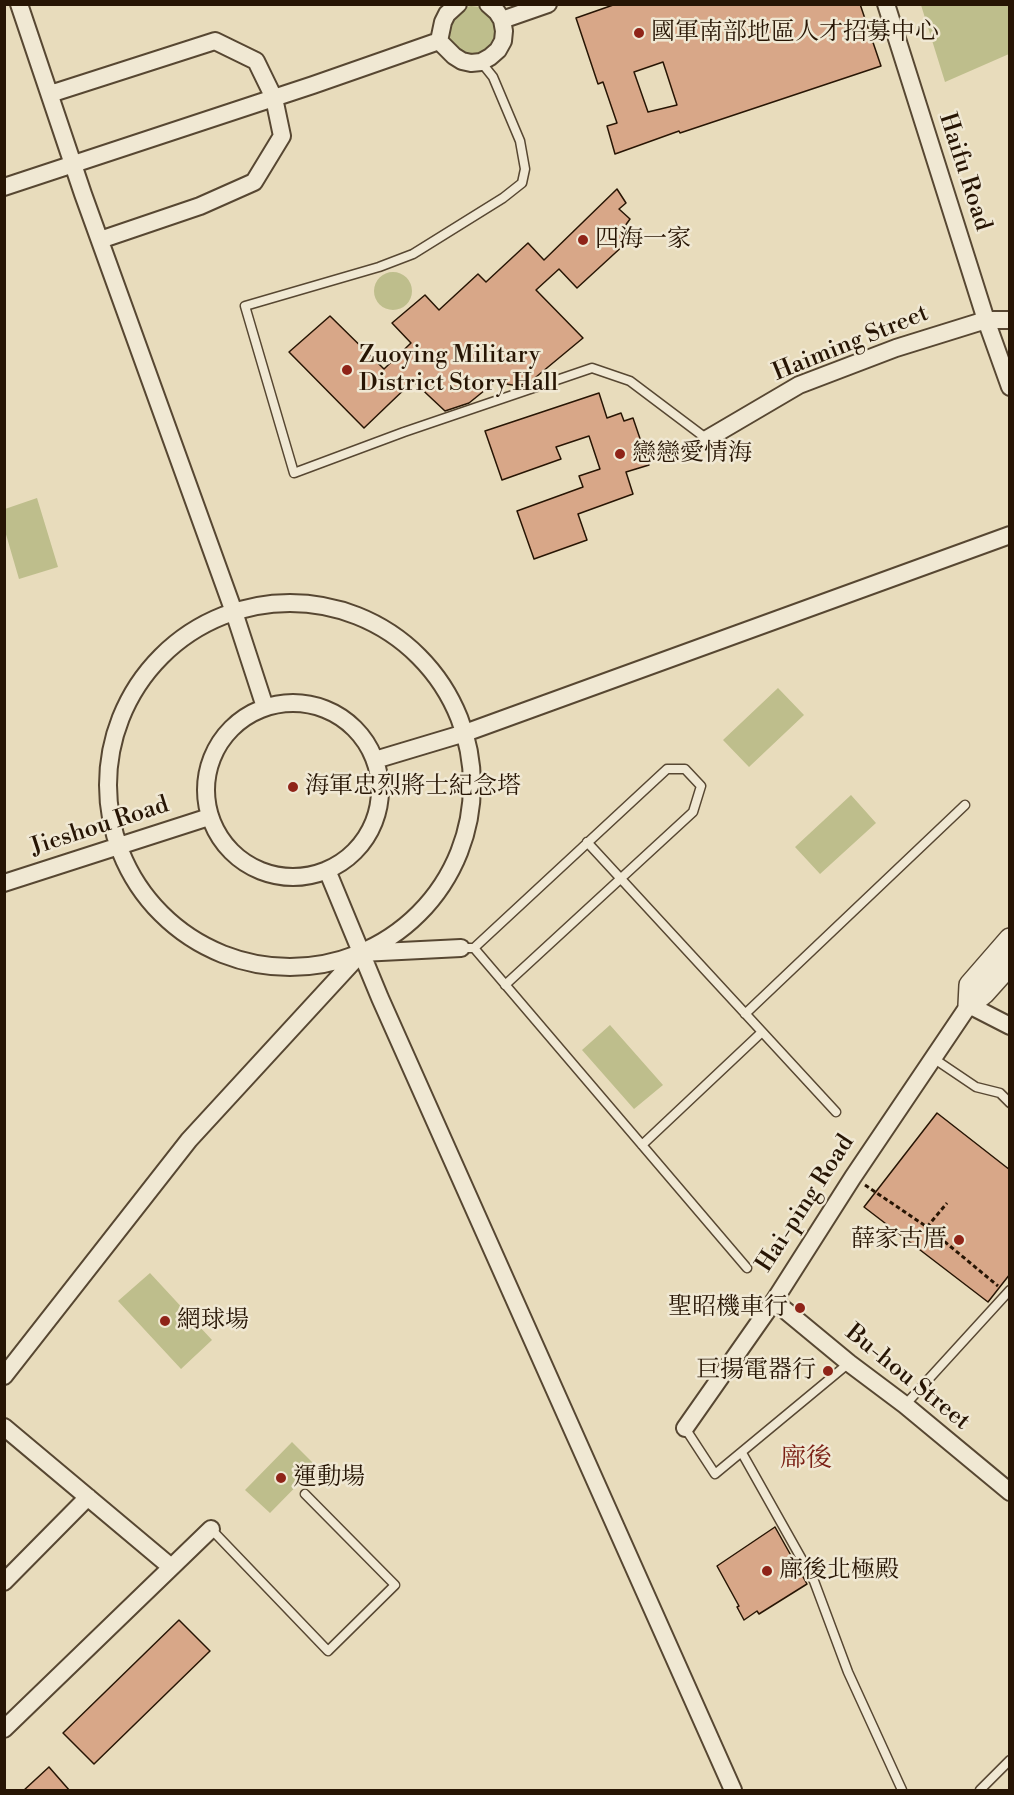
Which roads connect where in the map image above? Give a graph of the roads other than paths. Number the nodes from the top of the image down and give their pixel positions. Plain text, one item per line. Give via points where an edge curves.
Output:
1 (19, 4) edge
2 (458, 4) edge
3 (488, 4) edge
4 (548, 4) edge
5 (886, 4) edge
6 (502, 20) junction
7 (439, 41) junction
8 (481, 62) junction
9 (50, 94) junction
10 (274, 98) junction
11 (73, 164) junction
12 (4, 188) edge
13 (100, 240) junction
14 (986, 320) junction
15 (1010, 320) edge
16 (1010, 387) edge
17 (707, 439) joint
18 (1010, 535) edge
19 (234, 612) junction
20 (265, 707) junction
21 (465, 733) junction
22 (375, 760) junction
23 (965, 805) dead end
24 (209, 817) junction
25 (587, 842) junction
26 (117, 846) junction
27 (327, 870) junction
28 (620, 878) junction
29 (4, 883) edge
30 (1010, 939) edge
31 (467, 948) junction
32 (361, 953) junction
33 (1010, 964) edge
34 (505, 985) junction
35 (969, 1005) junction
36 (745, 1014) junction
37 (1010, 1026) edge
38 (762, 1032) junction
39 (933, 1058) junction
40 (1010, 1103) edge
41 (836, 1112) dead end
42 (642, 1145) junction
43 (747, 1268) dead end
44 (1009, 1292) edge
45 (774, 1302) junction
46 (849, 1364) junction
47 (4, 1376) edge
48 (905, 1405) junction
49 (4, 1427) edge
50 (686, 1428) joint
51 (742, 1453) junction
52 (1010, 1491) edge
53 (304, 1494) dead end
54 (88, 1497) junction
55 (211, 1529) joint
56 (171, 1567) junction
57 (4, 1582) edge
58 (4, 1730) edge
59 (1010, 1760) edge
60 (733, 1791) edge
61 (902, 1791) edge
62 (980, 1791) edge

1 - 9 street
2 - 7 street via 447,14
3 - 6 street
4 - 6 street
5 - 14 street, Haifu Road
6 - 8 street via 503,41 498,50
7 - 8 street via 462,61
7 - 10 street
8 - 17 lane via 493,77 520,141 525,169 522,183 413,254 245,306 294,473 592,368 630,381
9 - 10 street via 215,41 256,61
9 - 11 street
10 - 11 street
10 - 13 street via 282,136 254,182 200,206
11 - 12 street
11 - 13 street
13 - 19 street
14 - 15 street, Haiming Street
14 - 16 street, Haifu Road
14 - 17 street, Haiming Street via 896,348 799,386
18 - 21 street
19 - 20 street
19 - 21 street via 298,603 361,617 415,652 454,703
19 - 26 street via 177,643 153,665 124,710 110,751 107,783 109,815
20 - 22 street via 292,702 319,706 343,718 363,736
20 - 24 street via 227,732 215,751 207,772
21 - 22 street
21 - 32 street via 472,770 471,808 463,845 446,879 423,910 394,935
22 - 27 street via 380,795 367,836 350,855
23 - 36 lane
24 - 26 street, Jieshou Road
24 - 27 street via 231,852 267,873 287,877
25 - 28 lane
25 - 28 lane via 667,769 685,769 701,786 693,812
25 - 31 lane
26 - 29 street, Jieshou Road
26 - 32 street via 142,893 163,917 196,943 236,960 278,967 320,965
27 - 32 street
28 - 34 lane
28 - 36 lane
30 - 35 street, Hai-ping Road via 970,984
31 - 32 street
31 - 34 lane
32 - 47 street via 189,1140
32 - 60 street
33 - 35 street, Hai-ping Road
34 - 42 lane
35 - 37 street
35 - 39 street, Hai-ping Road
36 - 38 lane
38 - 41 lane
38 - 42 lane
39 - 40 lane via 976,1087 1000,1093
39 - 45 street, Hai-ping Road
42 - 43 lane
44 - 48 lane
45 - 46 street, Bu-hou Street
45 - 50 street, Hai-ping Road
46 - 48 street, Bu-hou Street
46 - 51 lane
48 - 52 street, Bu-hou Street
49 - 54 street
50 - 51 lane via 715,1474
51 - 61 lane via 814,1581 848,1672
53 - 55 lane via 395,1585 328,1651
54 - 56 street
54 - 57 street
55 - 56 street
56 - 58 street
59 - 62 lane

